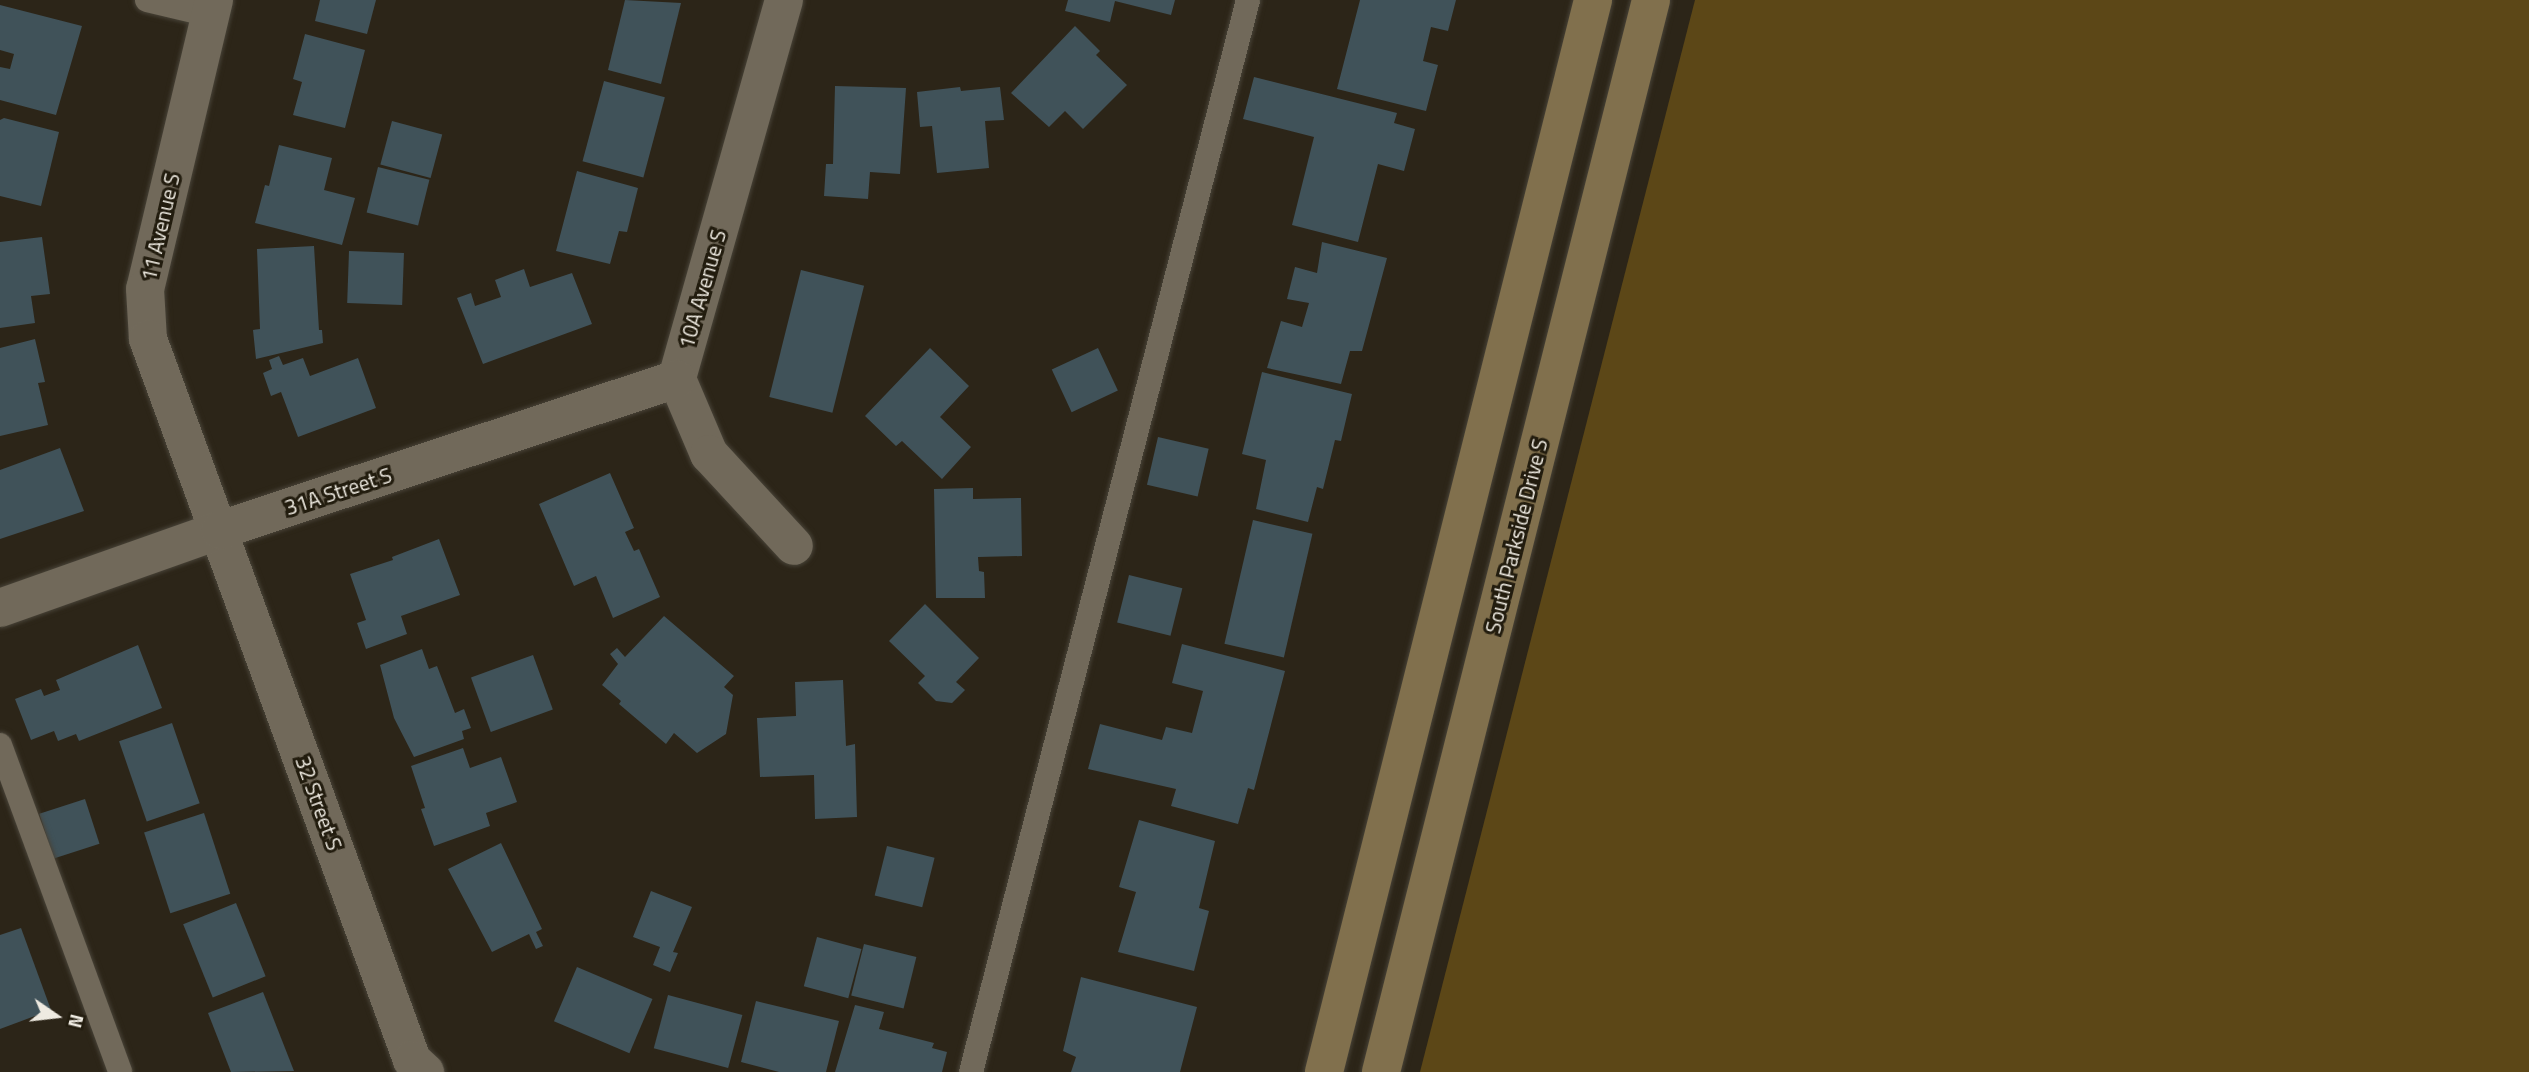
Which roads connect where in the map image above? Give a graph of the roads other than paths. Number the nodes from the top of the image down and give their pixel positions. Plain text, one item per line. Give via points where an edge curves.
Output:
1 (147, 0) edge
2 (784, 0) edge
3 (1248, 0) edge
4 (1593, 0) edge
5 (1651, 0) edge
6 (212, 7) edge
7 (677, 379) junction
8 (220, 530) junction
9 (794, 546) dead end
10 (0, 608) edge
11 (0, 745) edge
12 (120, 1072) edge
13 (425, 1072) edge
14 (971, 1072) edge
15 (1324, 1072) edge
16 (1381, 1072) edge

1 - 6 lane
2 - 7 street, 10A Avenue S
3 - 14 lane
4 - 15 main road
5 - 16 main road, South Parkside Drive S
6 - 8 street, 11 Avenue S via 145,289 148,339
7 - 8 street, 31A Street S
7 - 9 street via 709,454
8 - 10 street, 31A Street S
8 - 13 street, 32 Street S via 412,1060
11 - 12 lane

